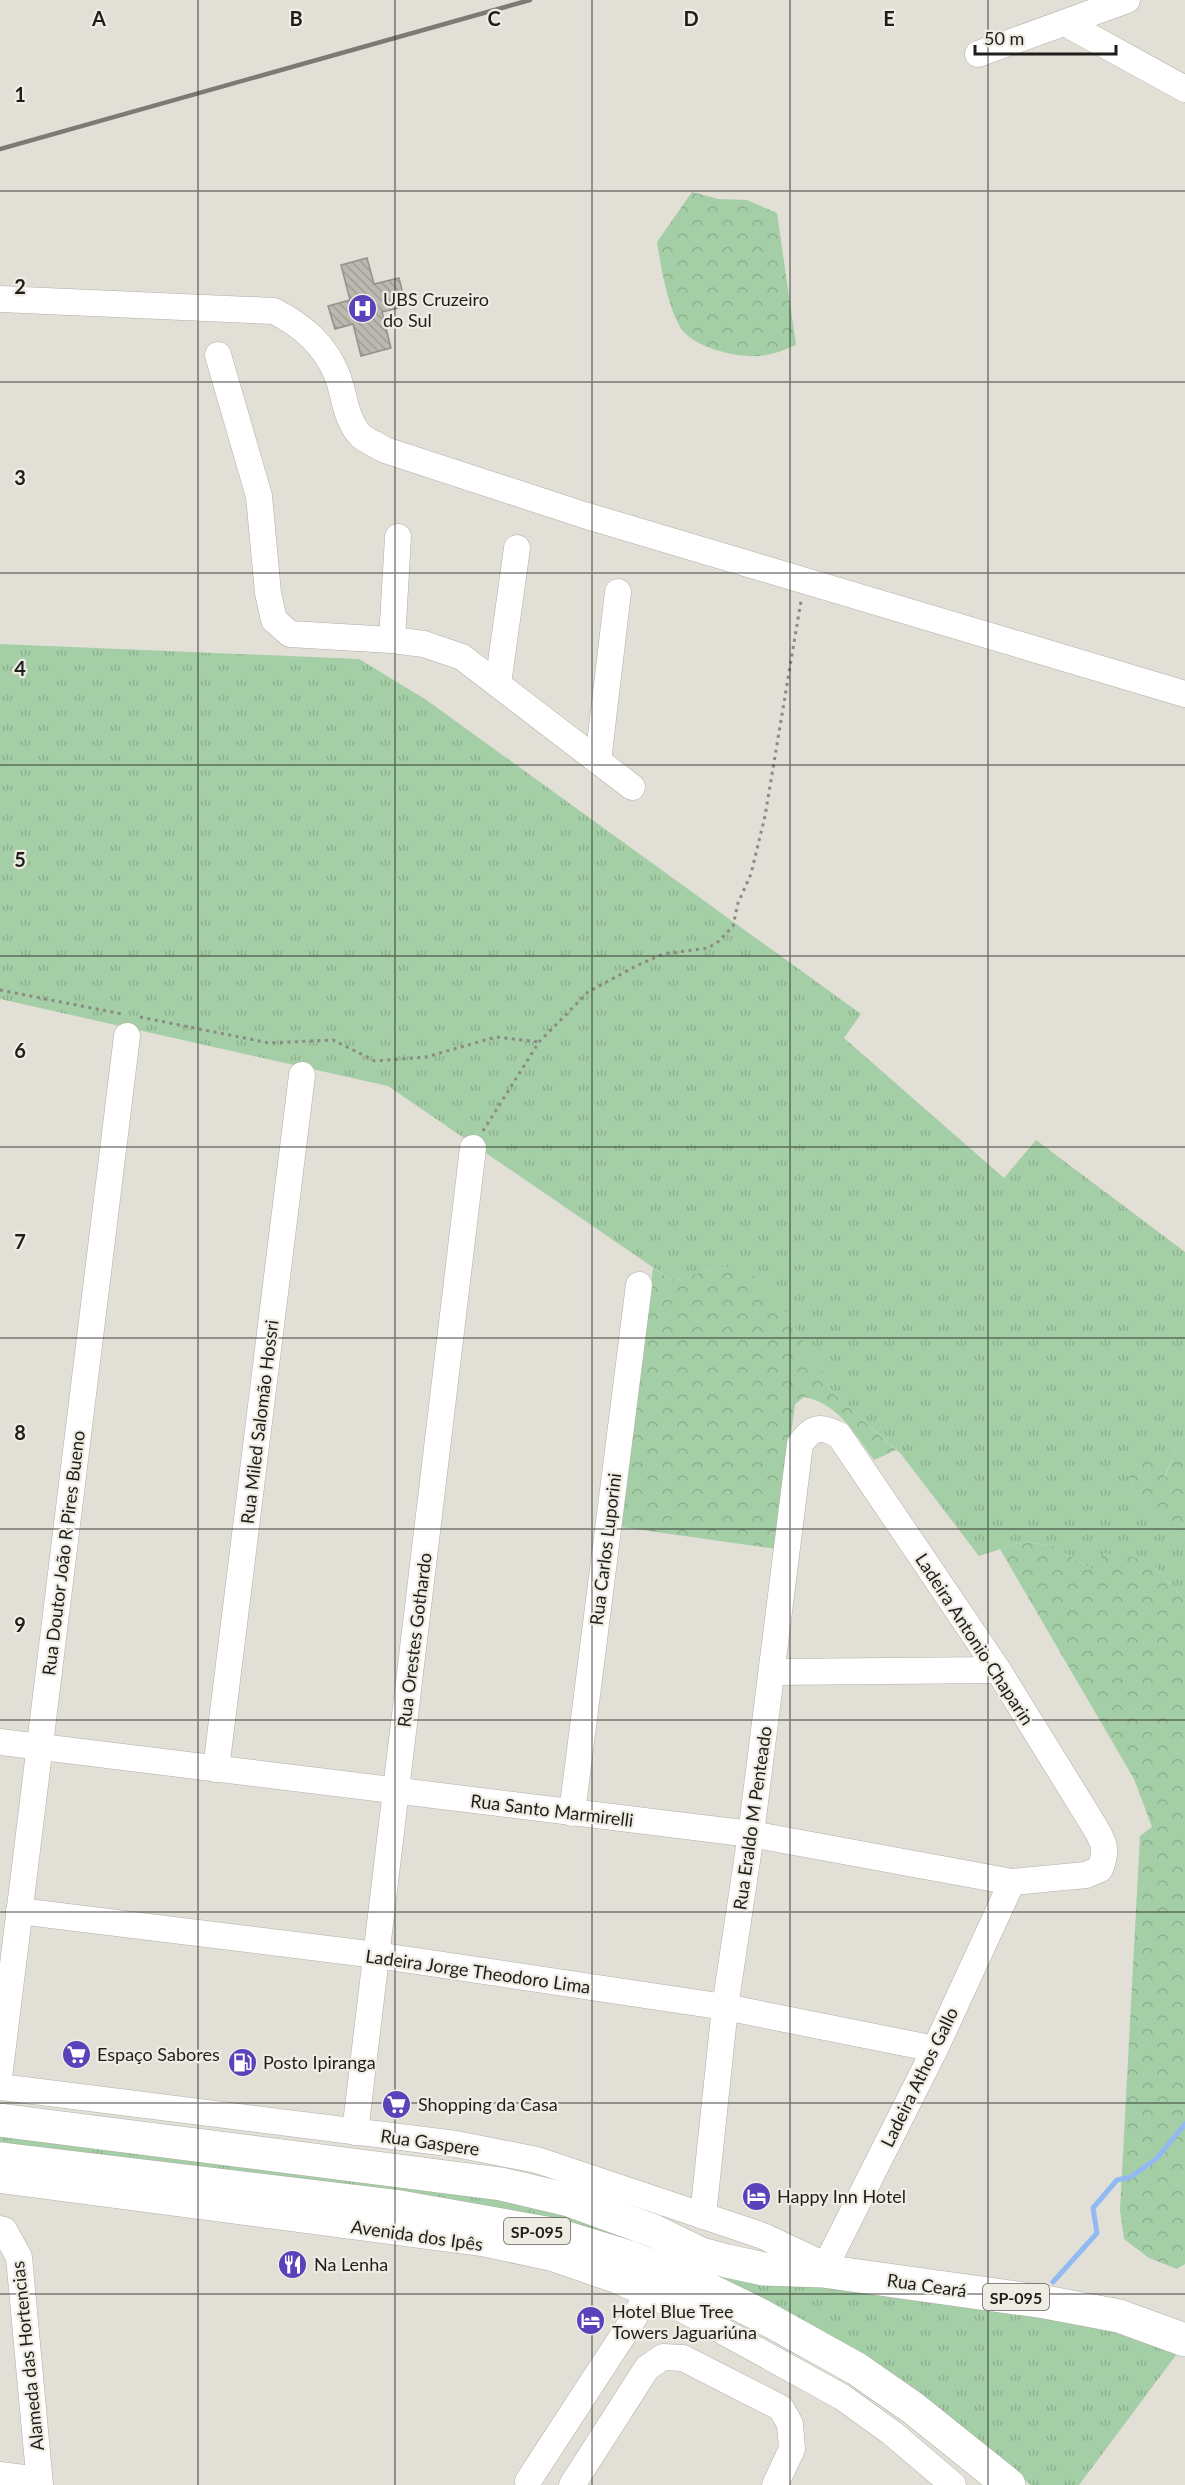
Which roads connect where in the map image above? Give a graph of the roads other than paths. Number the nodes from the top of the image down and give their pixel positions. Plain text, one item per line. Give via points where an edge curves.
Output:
1 (1127, 0) edge
2 (1065, 23) junction
3 (978, 54) dead end
4 (1185, 89) edge
5 (0, 299) edge
6 (218, 355) dead end
7 (398, 537) dead end
8 (517, 548) dead end
9 (618, 592) dead end
10 (392, 640) junction
11 (498, 684) junction
12 (1185, 694) edge
13 (598, 761) junction
14 (632, 788) dead end
15 (128, 1022) road end
16 (302, 1075) dead end
17 (473, 1148) road end
18 (639, 1285) dead end
19 (817, 1429) joint
20 (998, 1670) junction
21 (772, 1671) junction
22 (0, 1742) edge
23 (40, 1747) junction
24 (216, 1769) junction
25 (396, 1791) junction
26 (572, 1813) junction
27 (751, 1834) junction
28 (1100, 1869) joint
29 (1012, 1882) junction
30 (19, 1911) junction
31 (376, 1955) junction
32 (725, 2007) junction
33 (935, 2049) junction
34 (0, 2070) edge
35 (0, 2087) edge
36 (0, 2120) edge
37 (355, 2132) junction
38 (0, 2159) edge
39 (0, 2181) edge
40 (703, 2216) junction
41 (2, 2229) edge
42 (830, 2270) junction
43 (648, 2294) junction
44 (1185, 2340) edge
45 (0, 2475) edge
46 (941, 2480) edge
47 (528, 2481) dead end
48 (40, 2483) edge
49 (572, 2485) edge
50 (775, 2485) edge
51 (1009, 2485) edge

1 - 2 street
2 - 3 street
2 - 4 street
5 - 12 street via 274,311 315,338 337,375 349,418 361,436 385,450 584,515
6 - 10 street via 259,496 274,620 290,634
7 - 10 street
8 - 11 street
9 - 13 street
10 - 11 street via 424,644 462,657
11 - 13 street
13 - 14 street
15 - 23 street, Rua Doutor João R Pires Bueno
16 - 24 street, Rua Miled Salomão Hossri
17 - 25 street, Rua Orestes Gothardo
18 - 26 street, Rua Carlos Luporini
19 - 20 street, Ladeira Antonio Chaparin via 839,1435
19 - 21 street, Rua Eraldo M Penteado via 800,1444
20 - 21 street
20 - 28 street, Ladeira Antonio Chaparin via 1103,1841 1106,1855
21 - 27 street, Rua Eraldo M Penteado
22 - 23 street, Rua Santo Marmirelli
23 - 24 street, Rua Santo Marmirelli
23 - 30 street, Rua Doutor João R Pires Bueno
24 - 25 street, Rua Santo Marmirelli
25 - 26 street, Rua Santo Marmirelli
25 - 31 street, Rua Orestes Gothardo
26 - 27 street, Rua Santo Marmirelli
27 - 29 street, Rua Santo Marmirelli
27 - 32 street, Rua Eraldo M Penteado
28 - 29 street, Rua Santo Marmirelli via 1086,1875
29 - 33 street, Ladeira Athos Gallo
30 - 31 street, Ladeira Jorge Theodoro Lima
30 - 34 street, Rua Doutor João R Pires Bueno
31 - 32 street, Ladeira Jorge Theodoro Lima
31 - 37 street, Rua Orestes Gothardo
32 - 33 street, Ladeira Jorge Theodoro Lima
32 - 40 street, Rua Eraldo M Penteado
33 - 42 street, Ladeira Athos Gallo
35 - 37 street, Rua Gaspere
36 - 42 main road, SP-095 via 501,2184 569,2200 727,2261 764,2269
37 - 40 street, Rua Gaspere via 456,2144 537,2160
38 - 51 main road, SP-095 via 400,2207 557,2235 632,2258 758,2314 857,2369 914,2408
39 - 43 street, Avenida dos Ipês via 482,2244 552,2258
40 - 42 street, Rua Gaspere via 763,2236
41 - 48 street, Alameda das Hortencias via 20,2256
42 - 44 main road, Rua Ceará / SP-095 via 1119,2316
43 - 46 street, Avenida dos Ipês via 842,2397 892,2433
43 - 47 street
45 - 48 street
49 - 50 street via 647,2368 663,2357 684,2358 781,2408 790,2424 792,2449

